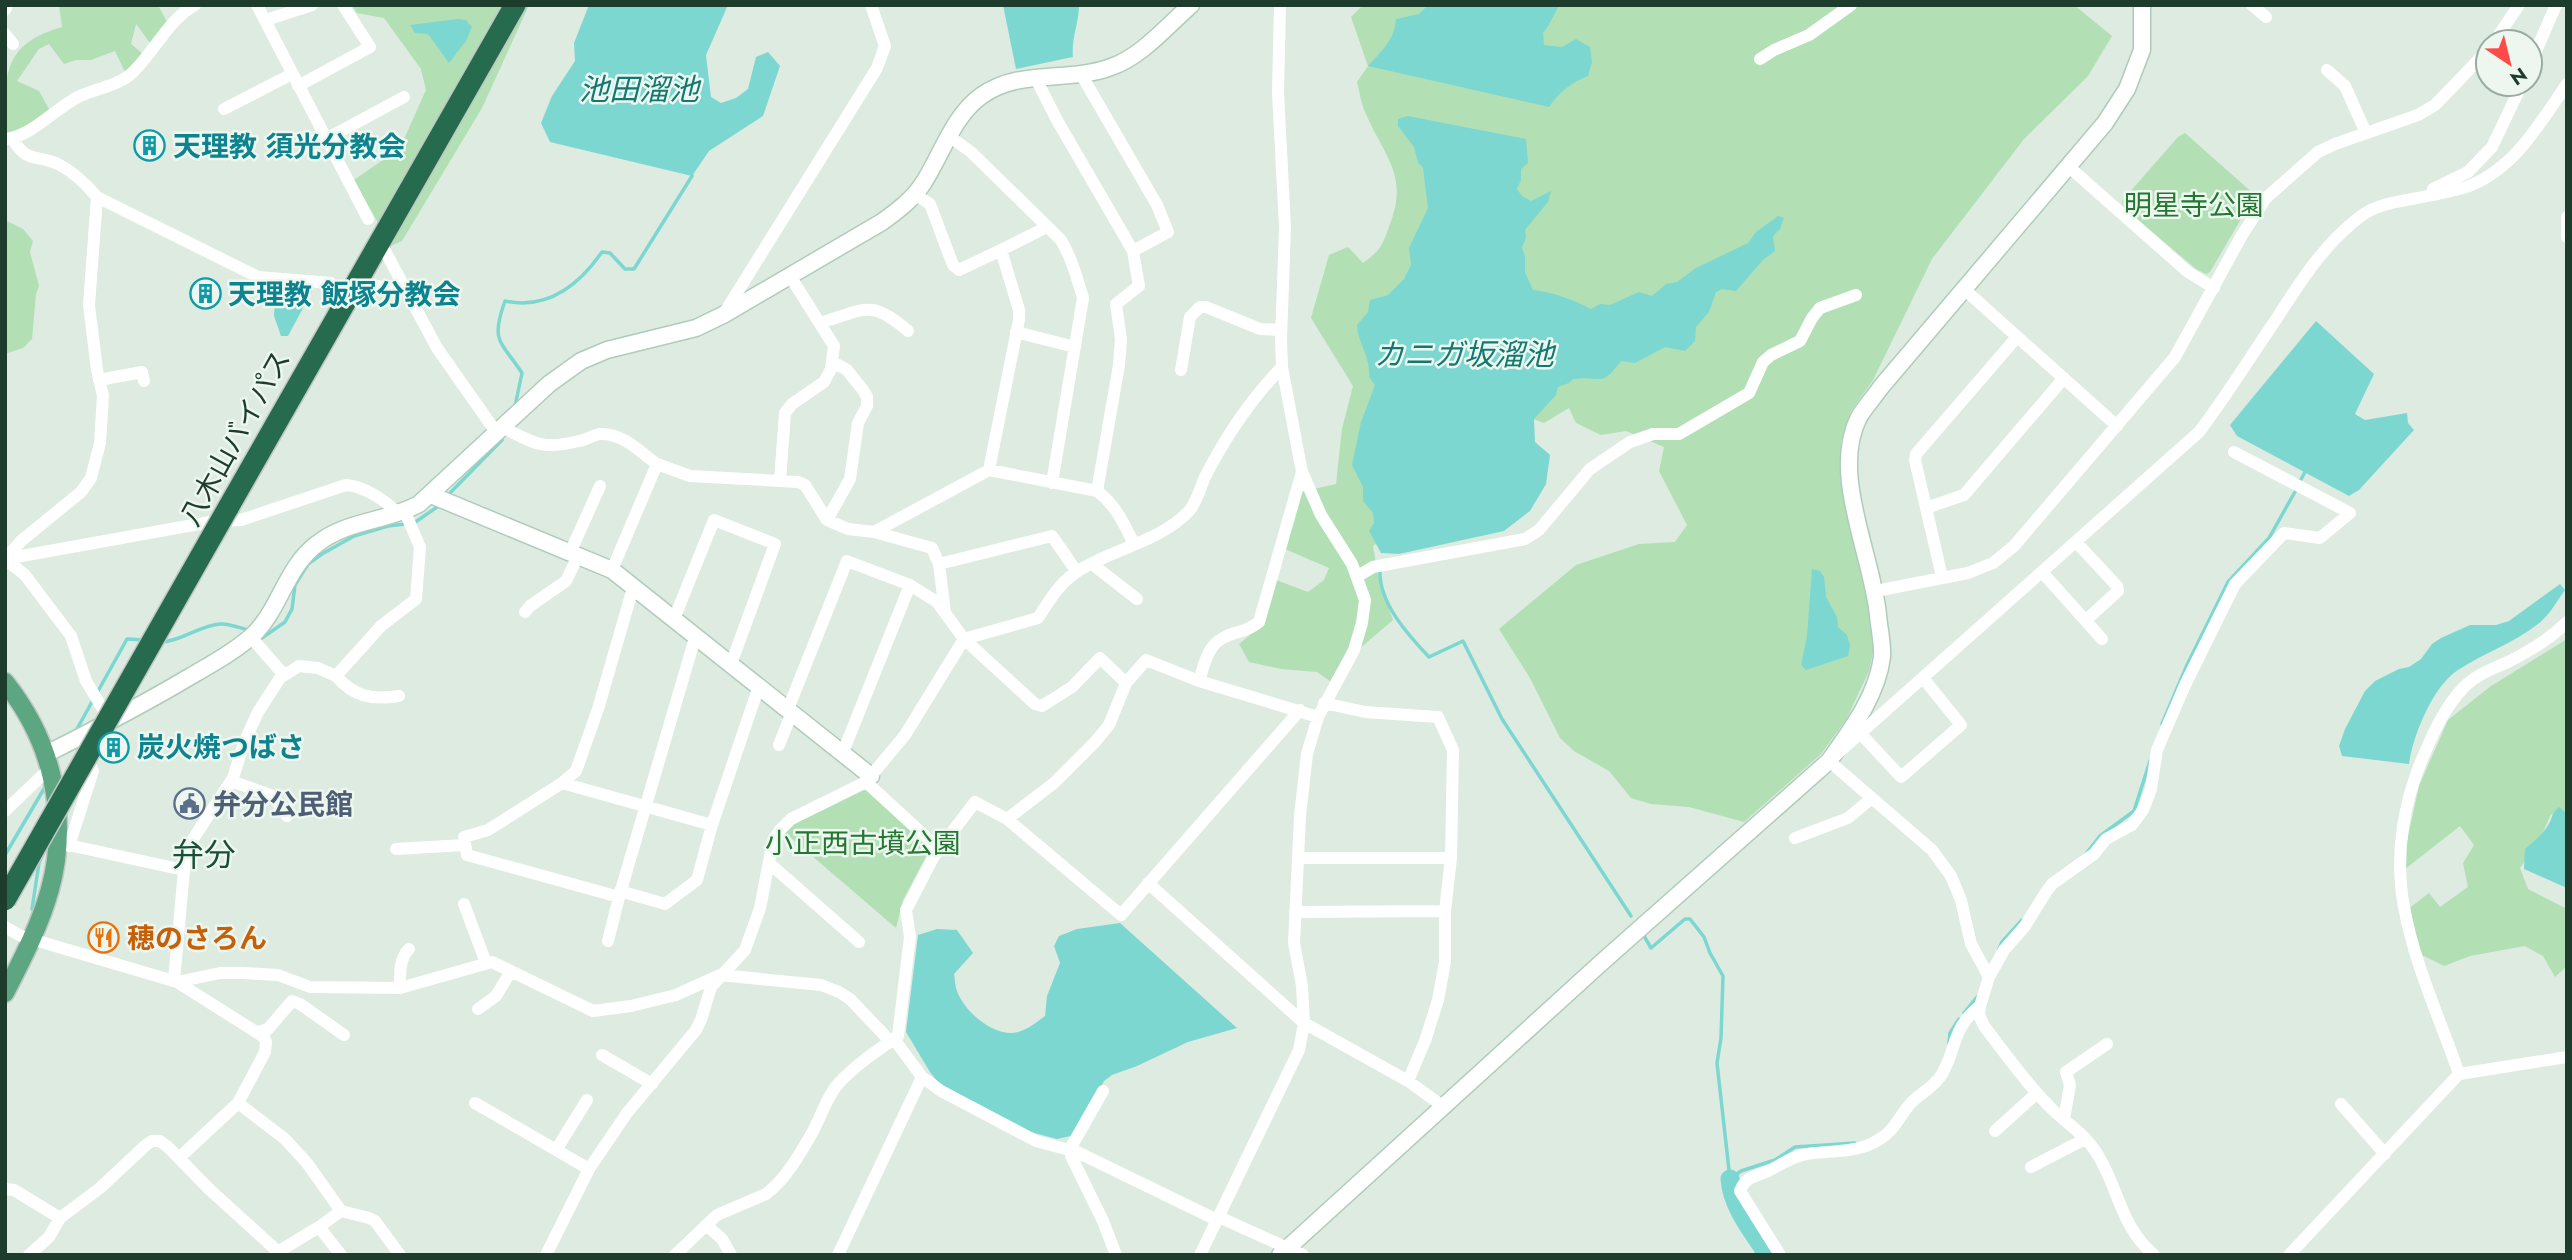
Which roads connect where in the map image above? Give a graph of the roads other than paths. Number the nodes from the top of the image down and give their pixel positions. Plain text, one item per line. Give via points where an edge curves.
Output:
1 (195, 5) edge
2 (257, 5) edge
3 (312, 5) edge
4 (343, 5) edge
5 (515, 5) edge
6 (871, 5) edge
7 (1191, 5) edge
8 (1280, 5) edge
9 (1851, 5) edge
10 (2142, 5) edge
11 (2252, 5) edge
12 (2519, 5) edge
13 (2556, 5) edge
14 (2266, 17) dead end
15 (266, 20) junction
16 (2503, 28) edge
17 (2544, 33) edge
18 (1759, 59) dead end
19 (2474, 65) edge
20 (2327, 70) dead end
21 (1081, 74) junction
22 (1035, 77) junction
23 (295, 80) junction
24 (2567, 84) edge
25 (235, 87) dead end
26 (404, 97) dead end
27 (2515, 98) edge
28 (241, 100) junction
29 (224, 108) dead end
30 (2366, 133) junction
31 (949, 136) junction
32 (8, 139) edge
33 (326, 139) junction
34 (2069, 167) junction
35 (914, 194) junction
36 (97, 197) junction
37 (2414, 199) junction
38 (2567, 217) edge
39 (368, 219) dead end
40 (1047, 227) junction
41 (2567, 237) edge
42 (384, 249) dead end
43 (1001, 250) junction
44 (1133, 251) junction
45 (790, 276) junction
46 (331, 283) dead end
47 (369, 286) dead end
48 (406, 288) junction
49 (2214, 288) junction
50 (1964, 289) junction
51 (1856, 295) dead end
52 (723, 315) junction
53 (820, 323) junction
54 (1281, 330) junction
55 (908, 331) dead end
56 (1016, 332) junction
57 (2017, 337) junction
58 (1075, 347) junction
59 (833, 362) junction
60 (1282, 367) junction
61 (1181, 370) dead end
62 (2064, 378) junction
63 (99, 380) junction
64 (144, 381) dead end
65 (2117, 426) junction
66 (499, 430) junction
67 (2234, 452) dead end
68 (657, 464) junction
69 (989, 470) junction
70 (1302, 472) junction
71 (780, 480) junction
72 (1052, 483) junction
73 (600, 486) dead end
74 (1097, 491) junction
75 (440, 499) junction
76 (1926, 508) junction
77 (406, 518) junction
78 (827, 520) junction
79 (874, 532) junction
80 (2076, 542) junction
81 (1134, 544) junction
82 (574, 555) junction
83 (5, 559) edge
84 (939, 564) junction
85 (1092, 564) junction
86 (612, 570) junction
87 (1077, 572) junction
88 (2042, 572) junction
89 (1358, 576) junction
90 (1942, 577) junction
91 (910, 585) junction
92 (633, 588) junction
93 (1876, 591) junction
94 (1137, 599) dead end
95 (525, 612) dead end
96 (945, 613) junction
97 (674, 619) junction
98 (2086, 620) junction
99 (2567, 622) edge
100 (250, 636) junction
101 (695, 638) junction
102 (964, 639) junction
103 (2102, 639) dead end
104 (730, 664) junction
105 (284, 675) junction
106 (336, 676) junction
107 (1923, 678) junction
108 (1199, 681) junction
109 (5, 682) edge
110 (1125, 683) junction
111 (758, 686) junction
112 (399, 696) dead end
113 (1324, 703) junction
114 (1300, 710) junction
115 (790, 711) junction
116 (1318, 717) junction
117 (110, 722) junction
118 (1860, 733) junction
119 (75, 740) junction
120 (779, 745) dead end
121 (843, 752) junction
122 (48, 761) junction
123 (1829, 761) junction
124 (868, 779) junction
125 (231, 781) junction
126 (562, 783) junction
127 (1872, 798) junction
128 (645, 806) junction
129 (5, 811) edge
130 (287, 816) dead end
131 (1007, 819) junction
132 (712, 825) junction
133 (1795, 838) dead end
134 (64, 845) junction
135 (464, 845) junction
136 (396, 849) dead end
137 (939, 849) junction
138 (1298, 858) junction
139 (1451, 858) junction
140 (769, 863) junction
141 (184, 870) junction
142 (1148, 883) junction
143 (620, 894) junction
144 (5, 900) edge
145 (464, 904) dead end
146 (1445, 911) junction
147 (1295, 912) junction
148 (5, 927) edge
149 (33, 938) junction
150 (608, 941) dead end
151 (859, 942) dead end
152 (409, 949) dead end
153 (486, 963) junction
154 (511, 971) junction
155 (720, 975) junction
156 (1989, 976) junction
157 (176, 981) junction
158 (400, 988) junction
159 (5, 993) edge
160 (1980, 1006) junction
161 (478, 1009) dead end
162 (1304, 1023) junction
163 (258, 1032) junction
164 (344, 1035) dead end
165 (892, 1040) junction
166 (2107, 1044) dead end
167 (602, 1055) dead end
168 (2567, 1057) edge
169 (2459, 1074) junction
170 (922, 1077) junction
171 (1408, 1081) junction
172 (652, 1084) junction
173 (1103, 1091) dead end
174 (2037, 1093) junction
175 (587, 1100) dead end
176 (238, 1103) junction
177 (475, 1103) dead end
178 (2341, 1104) dead end
179 (1444, 1107) junction
180 (2064, 1119) junction
181 (1995, 1131) dead end
182 (2085, 1139) junction
183 (1070, 1149) junction
184 (556, 1150) junction
185 (2385, 1154) junction
186 (180, 1157) junction
187 (2031, 1167) dead end
188 (589, 1169) junction
189 (5, 1189) edge
190 (341, 1211) junction
191 (60, 1218) junction
192 (1218, 1219) junction
193 (706, 1225) junction
194 (319, 1227) junction
195 (1284, 1252) edge
196 (276, 1254) edge
197 (29, 1255) edge
198 (341, 1255) edge
199 (400, 1255) edge
200 (546, 1255) edge
201 (675, 1255) edge
202 (731, 1255) edge
203 (838, 1255) edge
204 (1116, 1255) edge
205 (1200, 1255) edge
206 (1303, 1255) edge
207 (1780, 1255) edge
208 (2154, 1255) edge
209 (2289, 1255) edge

1 - 32 street via 170,26 125,79 79,97
2 - 15 street
3 - 15 street
4 - 23 street via 370,47
5 - 144 highway, 八木山バイパス, bridge
6 - 52 street via 885,46 877,68
7 - 21 street via 1125,62
8 - 54 street via 1278,93 1285,227
9 - 18 street via 1809,35
10 - 34 street via 2142,50 2127,89
11 - 14 street
12 - 16 street
13 - 17 street
15 - 23 street
19 - 30 street via 2435,105
20 - 30 street via 2345,86
21 - 22 street
21 - 44 street via 1168,232
22 - 31 street via 1014,80 979,97
22 - 44 street
23 - 28 street
23 - 33 street
24 - 37 street via 2501,169 2468,187
25 - 28 street
26 - 33 street
27 - 37 street via 2492,147 2468,172
28 - 29 street
30 - 49 street via 2318,152 2266,198
31 - 35 street
31 - 40 street
32 - 36 street via 29,158 57,164 82,180
33 - 39 street
34 - 49 street via 2188,272
34 - 50 street
35 - 43 street via 930,204 959,270
35 - 45 street via 883,222
36 - 46 street via 258,277
36 - 63 street via 89,305
37 - 80 street via 2365,213 2324,249 2199,432
38 - 41 street
40 - 43 street
40 - 58 street via 1070,256 1083,298
42 - 48 street
43 - 56 street via 1019,310
44 - 74 street via 1139,286 1116,304 1121,339
45 - 52 street
45 - 53 street
47 - 48 street
48 - 66 street via 437,348
49 - 65 street via 2175,357
50 - 57 street
50 - 93 street via 1859,417 1849,449 1848,477
51 - 89 street via 1820,308 1800,341 1763,362 1749,393 1679,434 1653,434 1629,442 1590,470 1539,530 1525,539 1373,567
52 - 66 street via 696,328 580,361
53 - 55 street via 874,310
53 - 59 street via 834,346
54 - 60 street
54 - 61 street via 1260,329 1200,307 1190,317
56 - 58 street
56 - 69 street
57 - 62 street
57 - 76 street via 1916,454
58 - 72 street
59 - 71 street via 824,382 785,413
59 - 78 street via 847,370 863,390 867,406 858,423 850,479
60 - 70 street
60 - 81 street via 1238,423 1189,511
62 - 65 street
62 - 76 street via 1964,495
63 - 64 street via 142,372
63 - 83 street via 103,396 100,443 91,478
65 - 90 street via 2014,546 1993,563
66 - 68 street via 552,447 600,434 634,444
66 - 75 street
67 - 156 street via 2350,513 2320,538 2284,533 2235,584 2157,750 2143,810 2132,825 2106,839 2094,854 2052,884
68 - 71 street via 690,476
68 - 86 street
69 - 72 street
69 - 79 street
70 - 89 street via 1321,515
70 - 108 street via 1259,622 1211,647
71 - 78 street via 805,485
72 - 74 street
73 - 82 street
74 - 81 street via 1121,516
75 - 77 street
75 - 82 street
76 - 90 street
77 - 83 street via 356,486 346,485 241,520
77 - 100 street via 341,528 314,545
77 - 106 street via 420,547 416,599 373,633
78 - 79 street via 848,529
79 - 84 street via 932,548
80 - 88 street
80 - 98 street via 2118,591
81 - 85 street
82 - 86 street
82 - 95 street via 566,581
83 - 117 street via 24,575 71,636 86,681
84 - 87 street via 1052,536
84 - 96 street
85 - 87 street
85 - 94 street
86 - 92 street
87 - 102 street via 1057,589 1038,618
88 - 98 street
88 - 107 street
89 - 113 street via 1365,600 1362,623 1345,670
90 - 93 street
91 - 96 street via 937,602
91 - 115 street via 847,561
91 - 121 street
92 - 97 street
92 - 126 street via 581,762
93 - 123 street via 1882,655 1877,677 1854,725
96 - 102 street
97 - 101 street
97 - 104 street via 714,520 775,544
98 - 103 street
99 - 169 street via 2526,653 2475,677 2441,716 2414,775 2400,843 2403,903
100 - 105 street
100 - 117 street via 216,661
101 - 104 street
101 - 128 street
102 - 110 street via 1042,706 1072,687 1100,658
102 - 124 street via 905,734
104 - 111 street
105 - 106 street via 307,666
105 - 125 street via 258,712
106 - 112 street via 354,693
107 - 118 street
107 - 118 street via 1961,725 1901,777
108 - 110 street via 1146,660
108 - 114 street
109 - 122 main road via 34,726
110 - 131 street via 1109,725 1095,742 1054,783
111 - 115 street
111 - 132 street
113 - 116 street
113 - 139 street via 1366,712 1438,717 1453,750
114 - 116 street
114 - 142 street
115 - 120 street
115 - 121 street
116 - 138 street via 1307,754
117 - 119 street
118 - 123 street
119 - 122 street
119 - 134 street via 93,771
121 - 124 street
122 - 129 street
122 - 134 main road
123 - 127 street
123 - 179 street
124 - 137 street
124 - 140 street via 791,819 773,841
125 - 130 street via 273,796
125 - 141 street via 192,839
126 - 128 street
126 - 135 street via 488,830 464,837
127 - 133 street via 1848,818
127 - 156 street via 1933,850 1951,876 1971,943
128 - 132 street
128 - 143 street
131 - 137 street via 975,802
131 - 142 street via 1121,915
132 - 143 street via 697,880 665,904
134 - 141 street
134 - 149 main road
135 - 136 street
135 - 143 street via 467,855
137 - 165 street via 906,910 910,937 898,1036
138 - 139 street
138 - 147 street
139 - 146 street
140 - 151 street
140 - 155 street via 745,950
141 - 157 street
142 - 162 street
143 - 150 street
145 - 153 street
146 - 147 street
146 - 171 street via 1446,962 1438,1000
147 - 162 street via 1294,943
148 - 149 street
149 - 157 street
149 - 159 main road
152 - 158 street via 400,968
153 - 154 street
153 - 158 street
154 - 155 street via 582,1007 602,1011 676,995
154 - 161 street via 496,996
155 - 165 street via 808,984 839,992
155 - 172 street via 711,986 696,1030
156 - 160 street
157 - 158 street via 243,973 278,975 310,987
157 - 163 street
160 - 174 street via 1984,1027
160 - 207 street via 1960,1026 1940,1078 1882,1138 1862,1149 1797,1156 1752,1175 1743,1184 1740,1191
162 - 171 street
162 - 192 street via 1299,1050
163 - 164 street via 268,1029 292,1001
163 - 176 street via 267,1048
165 - 170 street
165 - 193 street via 838,1084 774,1189 717,1214
166 - 180 street via 2066,1072 2070,1085
167 - 172 street
168 - 169 street
169 - 185 street
170 - 183 street via 1036,1141
170 - 203 street
171 - 179 street
172 - 188 street
173 - 183 street
174 - 180 street
174 - 181 street
175 - 184 street
176 - 186 street
176 - 190 street via 285,1139
177 - 184 street
178 - 185 street
179 - 195 street
180 - 182 street
182 - 187 street
182 - 208 street via 2096,1152 2136,1237
183 - 192 street
183 - 204 street
184 - 188 street
185 - 209 street
186 - 191 street via 160,1141 152,1141
186 - 196 street
188 - 200 street
189 - 191 street
190 - 194 street
190 - 199 street via 375,1221
191 - 197 street via 49,1237
192 - 195 street
192 - 205 street
193 - 201 street
193 - 202 street
194 - 196 street
194 - 198 street
195 - 206 street

